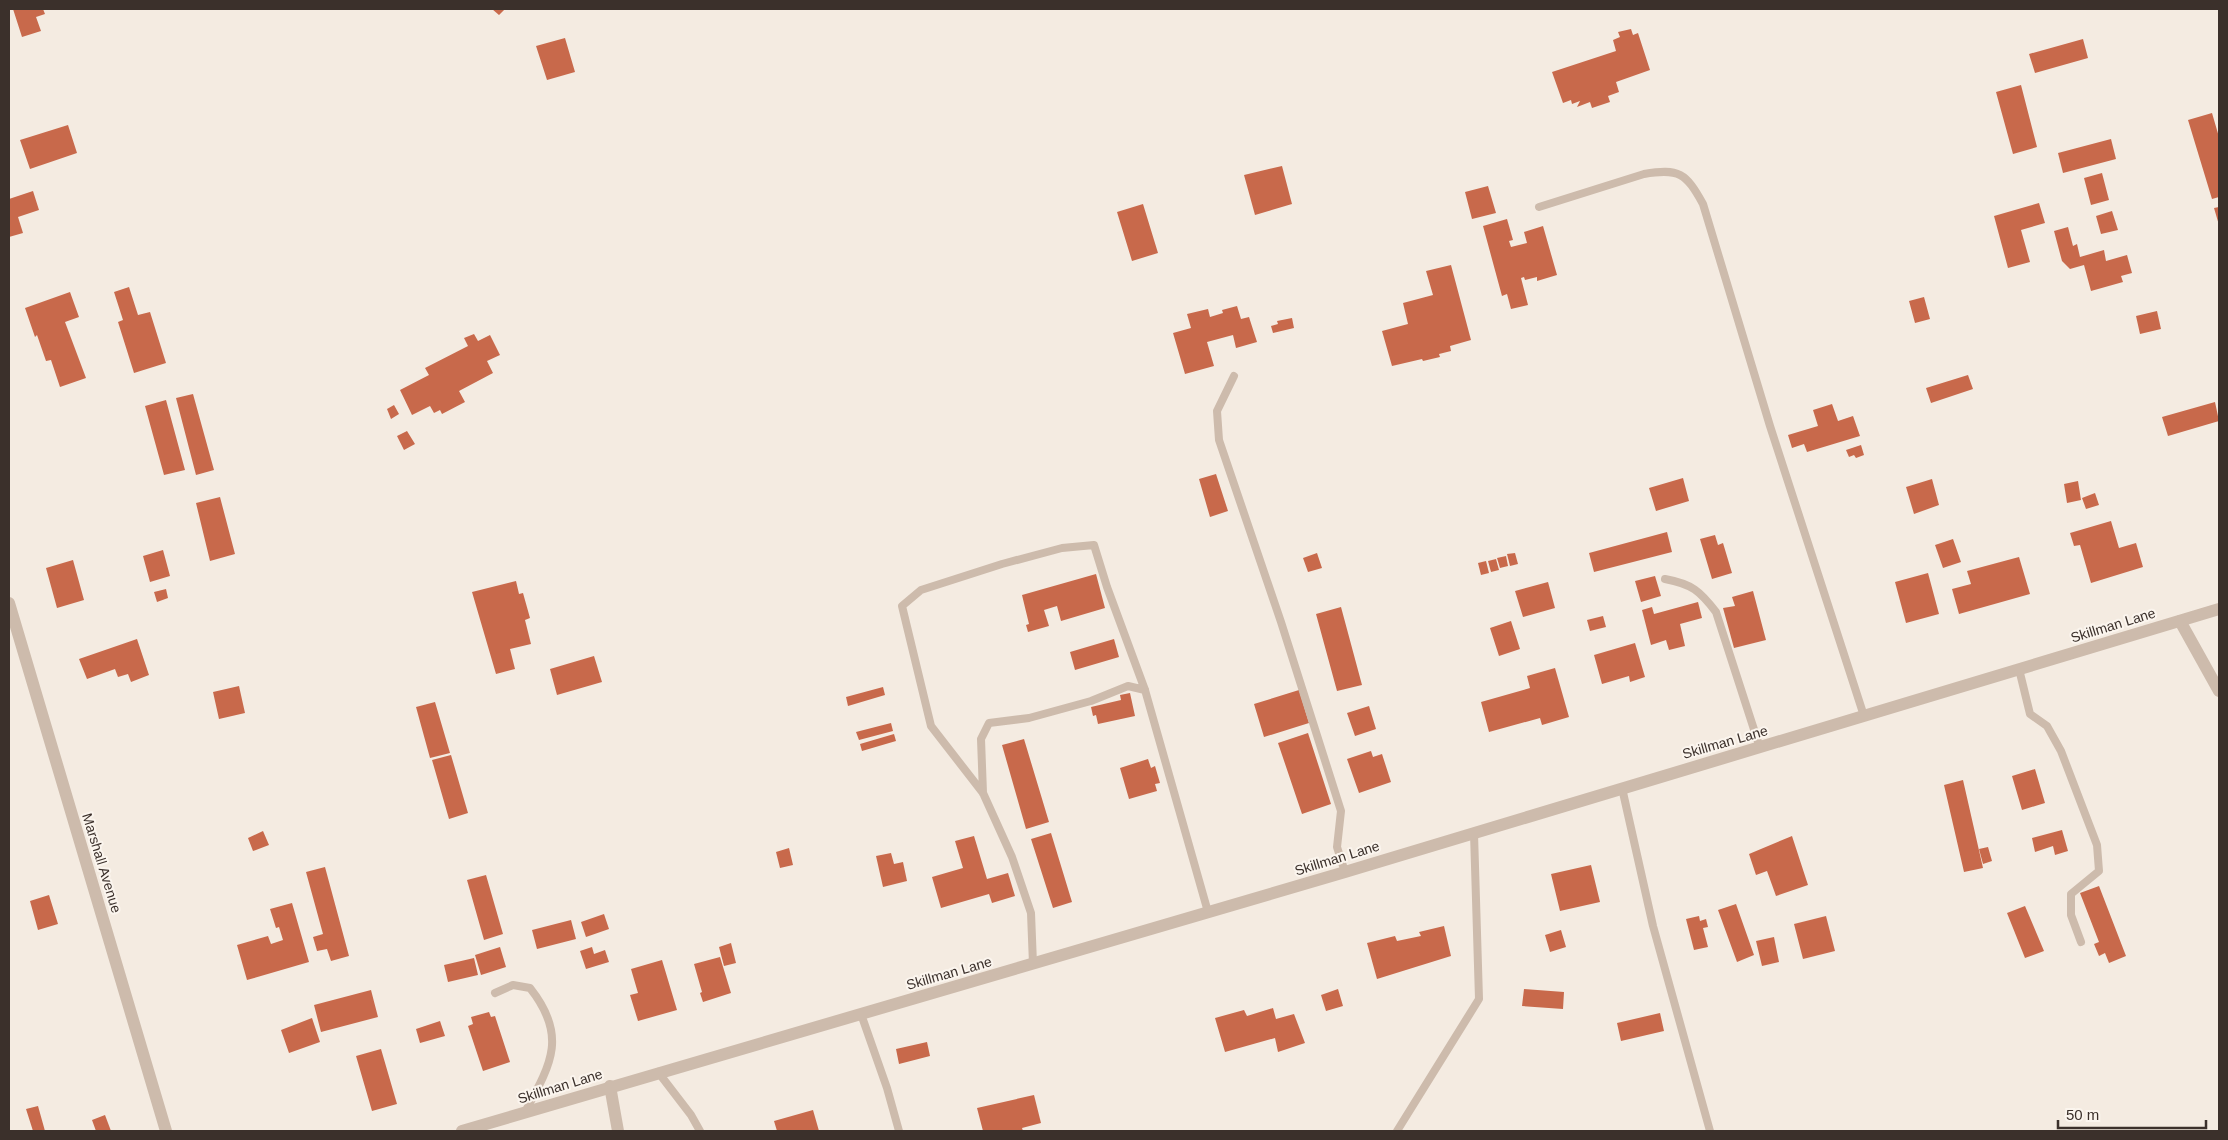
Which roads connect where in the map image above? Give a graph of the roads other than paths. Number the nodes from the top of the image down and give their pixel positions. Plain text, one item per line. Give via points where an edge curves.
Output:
1 (1539, 207) dead end
2 (1234, 376) dead end
3 (1665, 579) dead end
4 (9, 603) edge
5 (2219, 610) edge
6 (2180, 621) junction
7 (2019, 669) junction
8 (1145, 690) junction
9 (2219, 691) edge
10 (1864, 716) junction
11 (1760, 748) junction
12 (1622, 788) junction
13 (983, 793) junction
14 (1474, 833) junction
15 (1345, 872) junction
16 (1208, 912) junction
17 (2081, 942) dead end
18 (1033, 964) junction
19 (495, 992) dead end
20 (860, 1014) junction
21 (658, 1072) junction
22 (610, 1086) junction
23 (525, 1112) junction
24 (166, 1131) edge
25 (462, 1131) edge
26 (618, 1131) edge
27 (700, 1131) edge
28 (899, 1131) edge
29 (1397, 1131) edge
30 (1710, 1131) edge

1 - 10 lane via 1661,171 1679,173 1698,194
2 - 15 lane via 1217,411 1219,440 1341,811 1337,847
3 - 11 lane via 1681,582 1703,594 1716,612
4 - 24 street, Marshall Avenue
5 - 6 street, Skillman Lane
6 - 7 street, Skillman Lane
6 - 9 street
7 - 10 street, Skillman Lane
7 - 17 lane via 2030,714 2047,726 2061,751 2097,845 2098,871 2071,894 2071,916
8 - 13 lane via 1128,686 1091,702 1037,716 989,723 981,739
8 - 13 lane via 1094,545 1062,548 921,590 902,606 931,726
8 - 16 lane
10 - 11 street, Skillman Lane
11 - 12 street, Skillman Lane
12 - 14 street, Skillman Lane
12 - 30 lane via 1658,944
13 - 18 lane via 1012,857 1031,913
14 - 15 street, Skillman Lane
14 - 29 lane via 1480,999
15 - 16 street, Skillman Lane
16 - 18 street, Skillman Lane
18 - 20 street, Skillman Lane
19 - 23 lane via 513,986 530,988 544,1005 554,1042 548,1070
20 - 21 street, Skillman Lane
20 - 28 lane
21 - 22 street, Skillman Lane
21 - 27 lane via 691,1114
22 - 23 street, Skillman Lane
22 - 26 street
23 - 25 street, Skillman Lane

